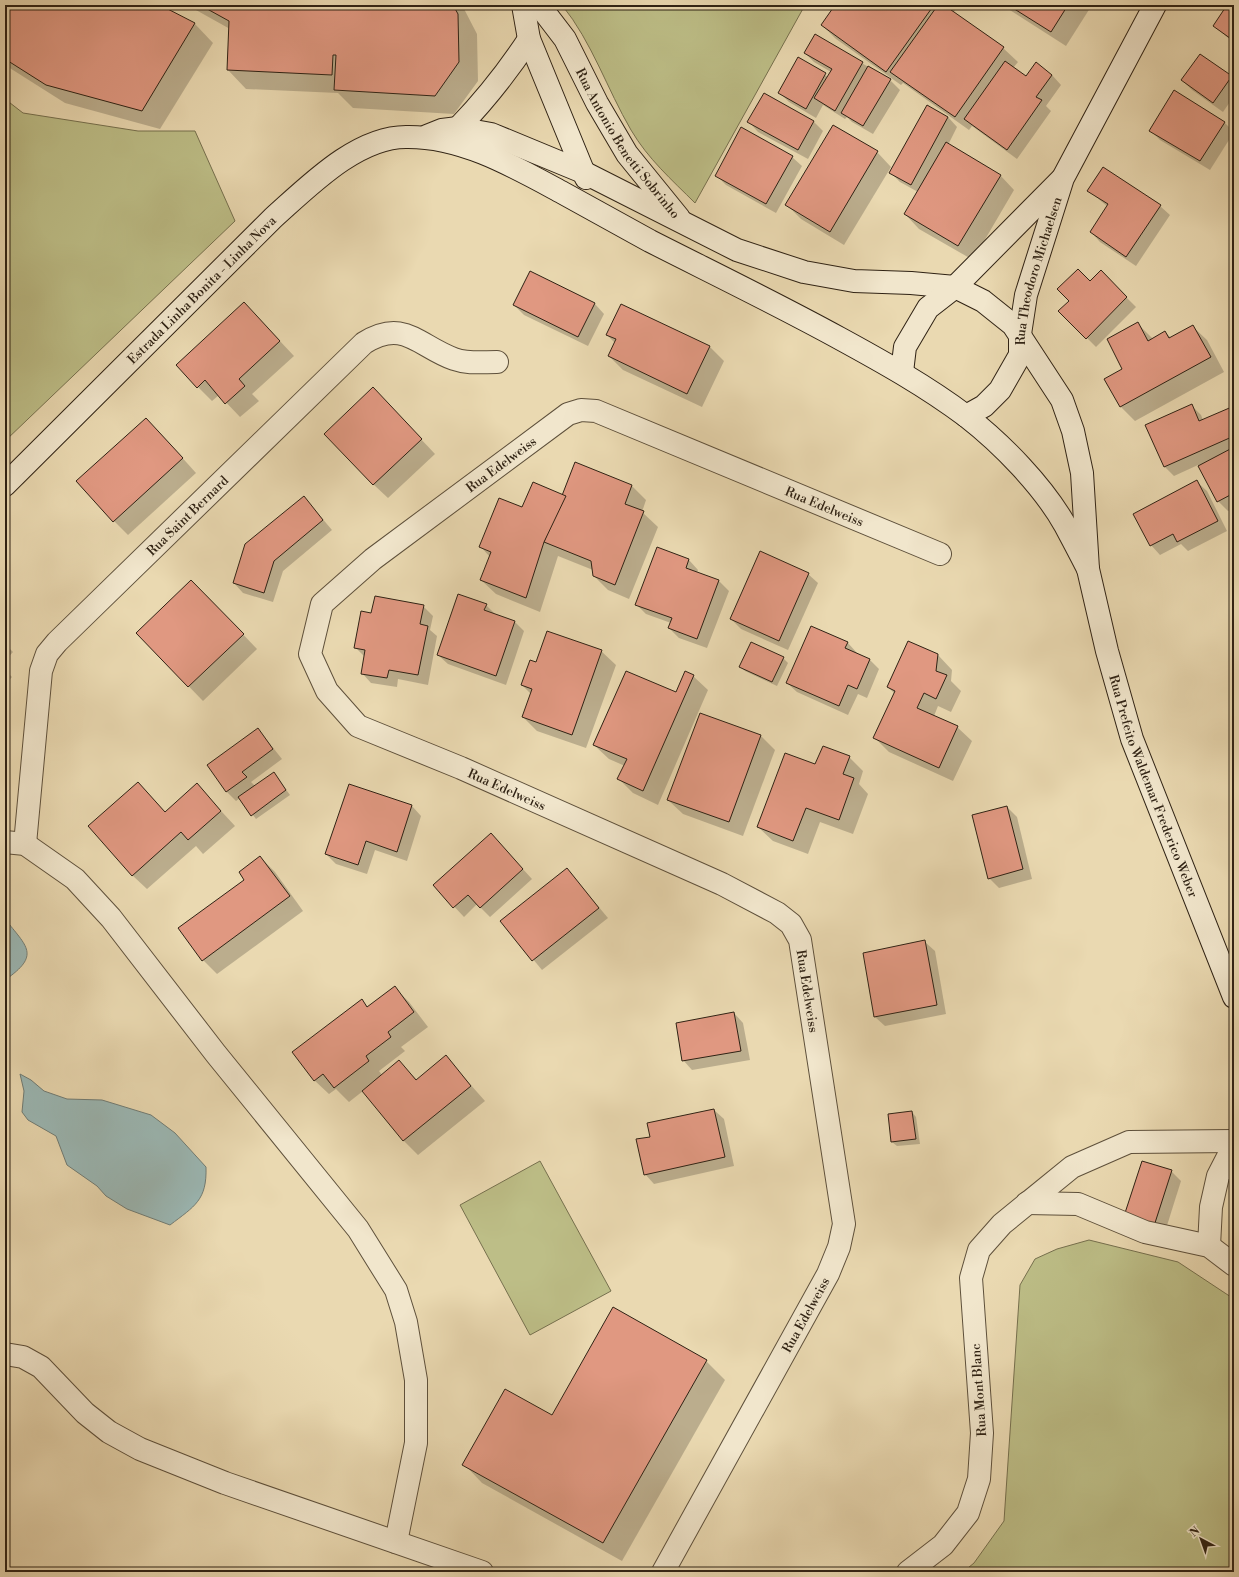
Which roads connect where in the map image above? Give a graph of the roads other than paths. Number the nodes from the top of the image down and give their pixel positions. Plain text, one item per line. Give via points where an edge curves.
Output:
1 (523, 5) edge
2 (539, 5) edge
3 (1156, 5) edge
4 (530, 39) junction
5 (458, 128) junction
6 (423, 137) junction
7 (583, 172) junction
8 (1063, 178) junction
9 (603, 215) junction
10 (684, 224) junction
11 (955, 287) junction
12 (1020, 334) junction
13 (497, 362) dead end
14 (902, 372) junction
15 (966, 416) junction
16 (5, 485) edge
17 (940, 554) dead end
18 (1088, 569) junction
19 (15, 843) edge
20 (1234, 997) edge
21 (1234, 1141) edge
22 (1234, 1145) edge
23 (1027, 1203) junction
24 (1209, 1246) junction
25 (1234, 1265) edge
26 (5, 1354) edge
27 (396, 1542) junction
28 (482, 1572) edge
29 (663, 1572) edge
30 (908, 1572) edge

1 - 4 street
2 - 10 street, Rua Antonio Benetti Sobrinho via 565,39 597,103 628,154
3 - 8 street, Rua Theodoro Michaelsen
4 - 5 street via 503,78
4 - 7 street
5 - 6 street, Estrada Linha Bonita - Linha Nova via 442,130
5 - 7 street, Estrada Linha Bonita - Linha Nova via 491,134
6 - 9 street, Estrada Linha Bonita - Linha Nova via 456,144 504,162
6 - 16 street, Estrada Linha Bonita - Linha Nova via 404,137 371,145 342,161 317,180 273,218
7 - 9 street
7 - 10 street, Rua Antonio Benetti Sobrinho
8 - 11 street, Rua Theodoro Michaelsen
8 - 12 street, Rua Theodoro Michaelsen via 1026,295
9 - 14 street via 749,289
10 - 11 street via 737,250 804,272 854,281
11 - 12 street via 983,301 1013,325
11 - 14 street, Rua Theodoro Michaelsen via 928,308 912,333 905,347
12 - 15 street, Rua Theodoro Michaelsen via 1020,355 1000,390 984,406
12 - 18 street via 1062,400 1073,431 1082,473
13 - 19 street, Rua Saint Bernard via 470,363 454,359 400,333 388,332 375,336 364,343 57,642 42,664
14 - 15 street
15 - 18 street via 1011,455 1033,481 1064,523
17 - 29 street, Rua Edelweiss via 596,411 581,410 568,414 373,559 322,604 310,654 326,691 358,726 461,768 728,887 777,914 790,924 800,940 844,1224 839,1247 828,1274
18 - 20 street, Rua Prefeito Waldemar Frederico Weber via 1132,739
19 - 27 street via 75,879 111,918 216,1054 358,1229 396,1290 406,1322 416,1380 416,1443
21 - 23 street, Rua Mont Blanc via 1129,1142 1072,1167
22 - 24 street via 1218,1176 1211,1207
23 - 24 street via 1078,1204 1145,1232
23 - 30 street, Rua Mont Blanc via 1002,1224 979,1250 972,1278 982,1434 979,1479 968,1513 943,1545
24 - 25 street
26 - 27 street via 23,1357 41,1367 85,1413 109,1432 140,1449 225,1483
27 - 28 street

